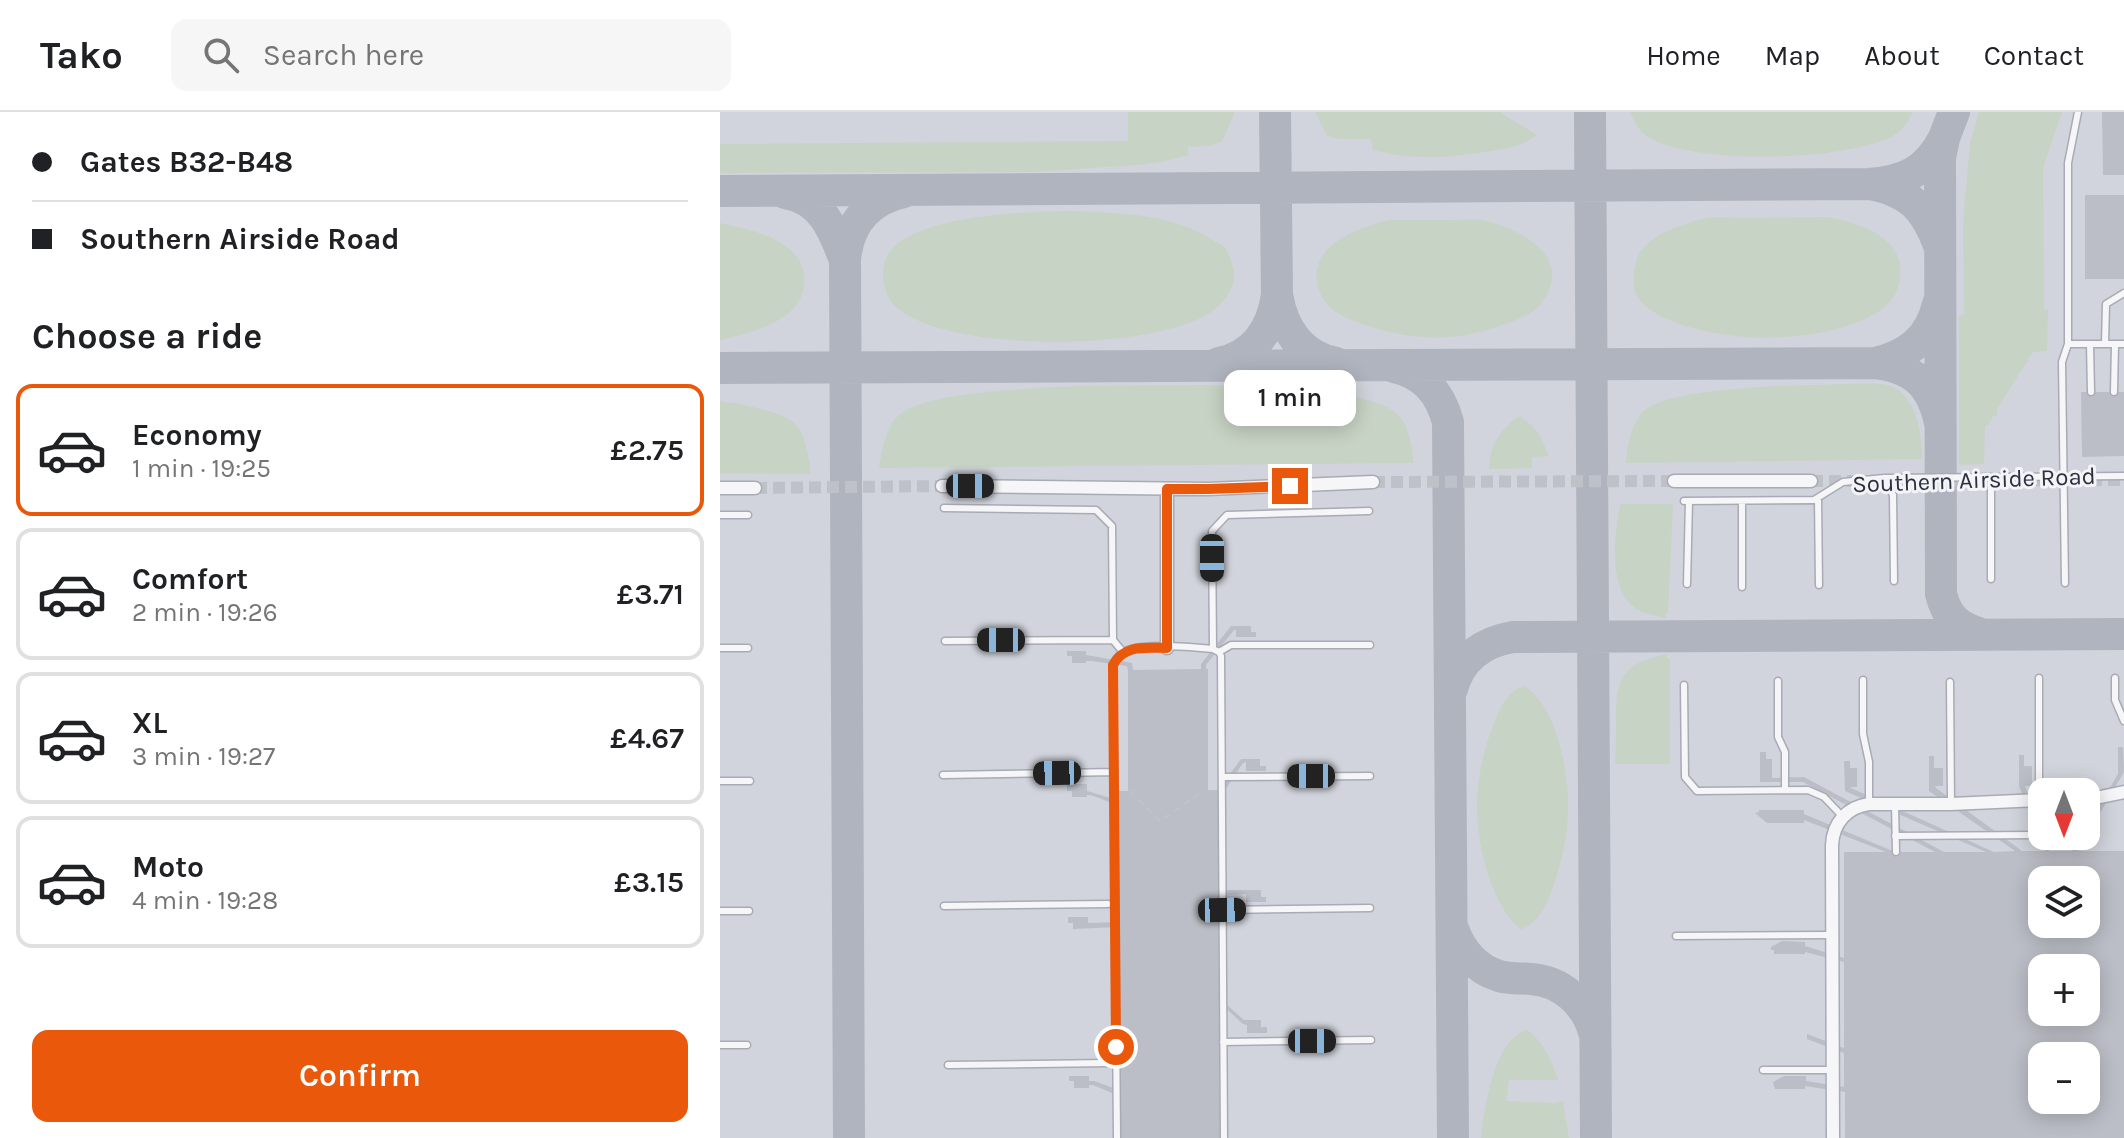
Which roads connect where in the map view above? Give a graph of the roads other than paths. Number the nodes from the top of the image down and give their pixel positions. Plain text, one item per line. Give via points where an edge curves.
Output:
1 (2078, 112) edge
2 (2124, 293) edge
3 (2068, 344) junction
4 (2090, 344) junction
5 (2105, 344) junction
6 (2115, 344) junction
7 (2124, 344) edge
8 (2091, 392) dead end
9 (2114, 392) dead end
10 (2064, 476) junction
11 (2124, 476) edge
12 (1991, 477) junction
13 (1884, 478) junction
14 (1674, 481) tunnel mouth
15 (1811, 481) tunnel mouth
16 (1373, 482) tunnel mouth
17 (942, 486) tunnel mouth
18 (720, 488) edge
19 (755, 488) tunnel mouth
20 (1167, 489) junction
21 (1818, 498) junction
22 (1742, 501) junction
23 (944, 508) dead end
24 (1369, 511) dead end
25 (720, 515) edge
26 (748, 515) dead end
27 (1991, 579) dead end
28 (1894, 581) dead end
29 (2065, 583) dead end
30 (1687, 584) dead end
31 (1819, 585) dead end
32 (1742, 587) dead end
33 (1113, 640) junction
34 (945, 641) dead end
35 (1370, 645) dead end
36 (720, 648) edge
37 (748, 648) dead end
38 (1167, 648) junction
39 (1216, 650) junction
40 (1123, 652) junction
41 (2039, 678) dead end
42 (1863, 680) dead end
43 (1778, 681) dead end
44 (1950, 682) dead end
45 (2124, 683) edge
46 (1684, 685) dead end
47 (2124, 721) edge
48 (1114, 772) junction
49 (943, 775) dead end
50 (1370, 776) dead end
51 (1222, 777) junction
52 (2040, 778) edge
53 (720, 781) edge
54 (750, 781) dead end
55 (1785, 790) junction
56 (2124, 792) edge
57 (2100, 797) edge
58 (2028, 801) edge
59 (1869, 804) junction
60 (1895, 804) junction
61 (1951, 804) junction
62 (1843, 817) junction
63 (2028, 835) edge
64 (1895, 836) junction
65 (1896, 852) dead end
66 (1108, 904) dead end
67 (944, 906) dead end
68 (1370, 908) dead end
69 (1222, 910) junction
70 (720, 911) edge
71 (749, 911) dead end
72 (1832, 935) junction
73 (1676, 936) dead end
74 (1371, 1040) dead end
75 (1223, 1042) junction
76 (720, 1045) edge
77 (747, 1045) dead end
78 (1109, 1063) dead end
79 (948, 1065) dead end
80 (1763, 1070) dead end
81 (1833, 1070) junction
82 (1117, 1138) edge
83 (1224, 1138) edge
84 (1833, 1138) edge

1 - 3 lane via 2068,163
2 - 5 lane via 2106,304
3 - 4 lane
3 - 10 lane via 2062,362
4 - 5 lane
4 - 8 lane
5 - 6 lane
6 - 7 lane
6 - 9 lane
10 - 11 lane, Southern Airside Road
10 - 12 lane, Southern Airside Road
10 - 29 lane
12 - 13 lane, Southern Airside Road
12 - 27 lane
13 - 21 lane, Southern Airside Road via 1843,482
13 - 28 lane via 1893,495
14 - 15 street
16 - 20 street
17 - 20 street
18 - 19 street
20 - 38 street
21 - 22 lane, Southern Airside Road
21 - 31 lane
22 - 30 lane, Southern Airside Road via 1687,501
22 - 32 lane
23 - 33 lane via 1096,510 1112,526
24 - 39 lane via 1227,515 1212,531
25 - 26 lane
33 - 34 lane
33 - 40 lane
35 - 39 lane via 1231,645
36 - 37 lane
38 - 39 lane
38 - 40 lane
39 - 51 lane via 1221,664
40 - 48 lane via 1113,665
41 - 52 lane
42 - 59 lane
43 - 55 lane
44 - 61 lane
45 - 47 lane via 2115,681 2115,700
46 - 55 lane via 1685,777 1697,791
48 - 49 lane
48 - 82 lane
50 - 51 lane
51 - 69 lane
53 - 54 lane
55 - 62 lane via 1815,792
56 - 57 street
58 - 61 street
59 - 60 street
59 - 62 street
60 - 61 street
60 - 64 lane
62 - 72 street via 1832,841
63 - 64 lane
64 - 65 lane
66 - 67 lane
68 - 69 lane
69 - 75 lane
70 - 71 lane
72 - 73 lane
72 - 81 street
74 - 75 lane
75 - 83 lane
76 - 77 lane
78 - 79 lane
80 - 81 lane
81 - 84 street

